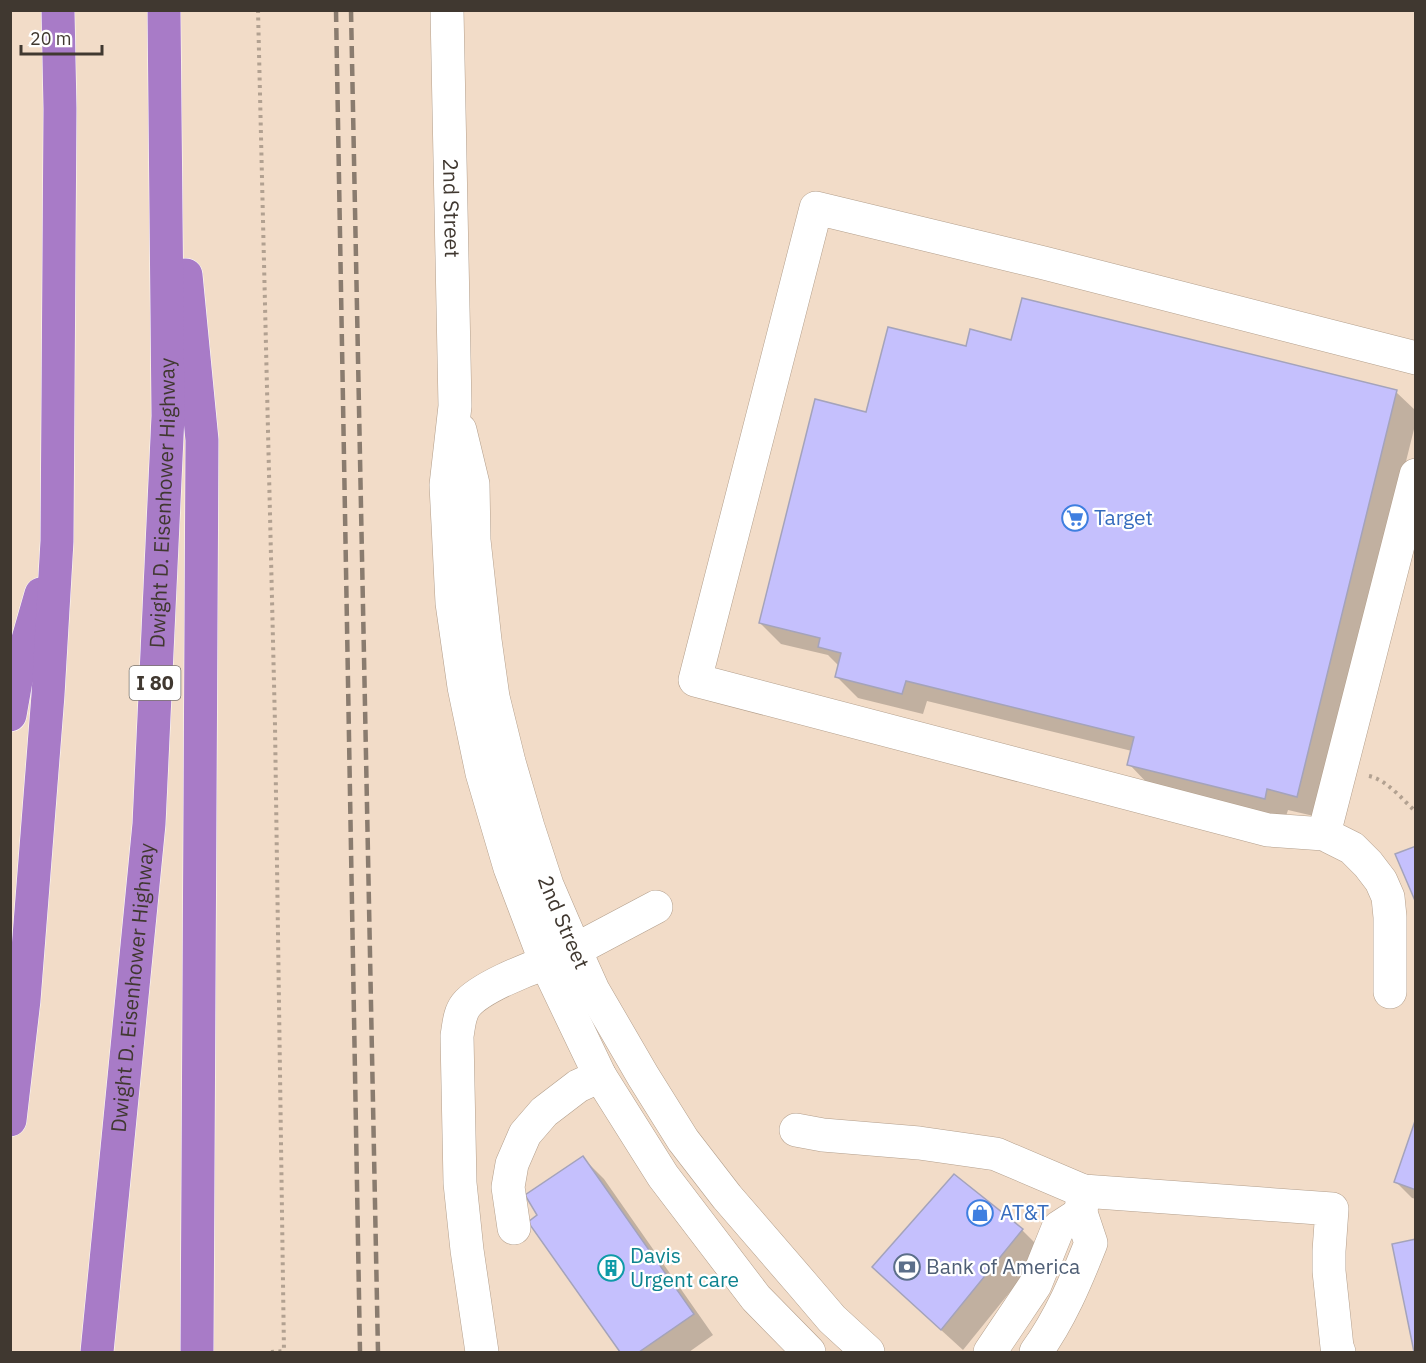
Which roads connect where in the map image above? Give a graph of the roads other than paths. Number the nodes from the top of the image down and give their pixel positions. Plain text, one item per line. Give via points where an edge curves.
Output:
1 (58, 10) edge
2 (166, 10) edge
3 (447, 10) edge
4 (1416, 358) edge
5 (1416, 475) edge
6 (57, 541) junction
7 (10, 715) edge
8 (1324, 834) junction
9 (656, 908) dead end
10 (560, 957) junction
11 (1390, 992) dead end
12 (600, 1076) junction
13 (10, 1120) edge
14 (796, 1130) dead end
15 (1082, 1202) junction
16 (514, 1228) dead end
17 (97, 1353) edge
18 (197, 1353) edge
19 (482, 1353) edge
20 (809, 1353) edge
21 (868, 1353) edge
22 (990, 1353) edge
23 (1036, 1353) edge
24 (1339, 1353) edge

1 - 6 highway
2 - 17 highway, Dwight D. Eisenhower Highway / I 80 via 168,416 149,824
2 - 18 highway via 177,184 202,440
3 - 10 street, 2nd Street via 455,406 473,484 474,540 494,696 509,762 547,885
4 - 8 street via 816,208 695,680 1268,830
5 - 8 street
6 - 7 highway via 15,681
6 - 13 highway via 24,1000
8 - 11 street via 1352,848 1381,881 1388,897
9 - 10 street
10 - 12 street, 2nd Street
10 - 19 street via 477,995 460,1016 460,1184
10 - 21 street, 2nd Street via 593,990 683,1140 727,1197 832,1319
12 - 16 street via 578,1086 544,1112 525,1134 512,1164 508,1187
12 - 20 street, 2nd Street via 663,1176 756,1298
14 - 15 street via 996,1154
15 - 22 street via 1058,1228 1035,1285
15 - 23 street via 1091,1243 1061,1311
15 - 24 street via 1332,1209 1329,1271

